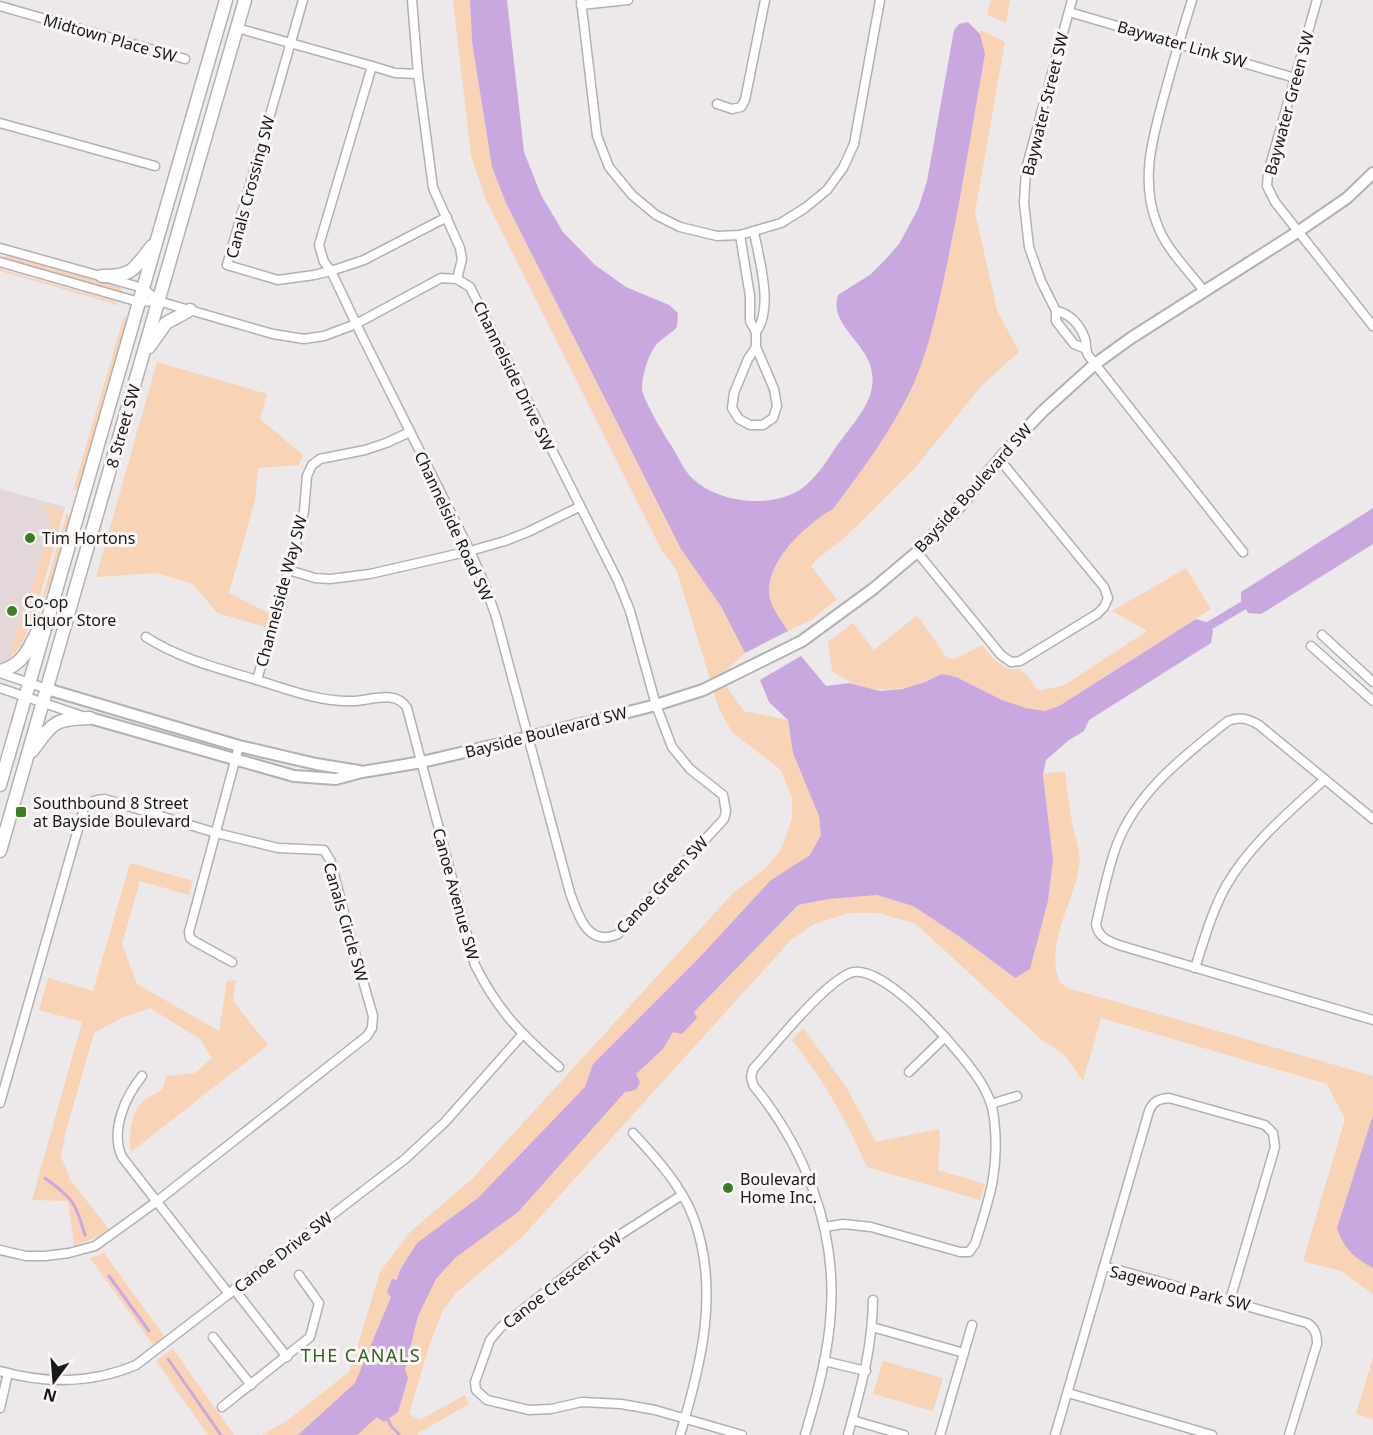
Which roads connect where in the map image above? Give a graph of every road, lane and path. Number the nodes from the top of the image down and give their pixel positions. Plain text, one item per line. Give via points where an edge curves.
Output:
1 (226, 0) edge
2 (245, 0) edge
3 (303, 0) edge
4 (412, 0) edge
5 (628, 0) edge
6 (765, 0) edge
7 (880, 0) edge
8 (1072, 0) edge
9 (1192, 0) edge
10 (1317, 0) edge
11 (581, 3) edge
12 (0, 6) edge
13 (1068, 12) junction
14 (237, 28) junction
15 (290, 43) junction
16 (1179, 43) junction
17 (185, 59) dead end
18 (372, 66) junction
19 (418, 74) junction
20 (1295, 78) junction
21 (717, 104) dead end
22 (0, 123) edge
23 (155, 166) dead end
24 (1373, 173) edge
25 (447, 217) junction
26 (160, 229) junction
27 (1299, 231) junction
28 (754, 232) junction
29 (740, 235) junction
30 (0, 248) edge
31 (0, 262) edge
32 (331, 271) junction
33 (102, 276) junction
34 (457, 279) junction
35 (143, 288) junction
36 (1204, 291) junction
37 (158, 301) junction
38 (139, 302) junction
39 (190, 310) junction
40 (1056, 311) junction
41 (356, 324) junction
42 (1373, 326) edge
43 (756, 332) junction
44 (756, 348) junction
45 (1086, 349) junction
46 (142, 358) junction
47 (1095, 364) junction
48 (410, 432) junction
49 (1000, 460) junction
50 (579, 507) junction
51 (470, 551) junction
52 (917, 552) junction
53 (1243, 552) dead end
54 (288, 570) junction
55 (52, 604) junction
56 (1322, 635) dead end
57 (146, 637) dead end
58 (1311, 646) dead end
59 (0, 672) edge
60 (256, 680) junction
61 (1373, 682) edge
62 (30, 683) junction
63 (0, 688) edge
64 (47, 689) junction
65 (26, 697) junction
66 (1373, 700) edge
67 (43, 703) junction
68 (656, 705) junction
69 (90, 718) junction
70 (529, 737) junction
71 (239, 746) junction
72 (28, 757) junction
73 (234, 761) junction
74 (422, 762) junction
75 (362, 772) junction
76 (1324, 780) junction
77 (0, 785) edge
78 (1373, 819) edge
79 (216, 832) junction
80 (0, 851) edge
81 (232, 962) dead end
82 (1195, 968) junction
83 (1373, 1020) edge
84 (522, 1035) junction
85 (945, 1037) junction
86 (560, 1067) dead end
87 (909, 1072) dead end
88 (142, 1076) dead end
89 (1017, 1096) dead end
90 (0, 1102) edge
91 (991, 1104) junction
92 (633, 1133) dead end
93 (682, 1195) junction
94 (156, 1202) junction
95 (825, 1227) junction
96 (0, 1250) edge
97 (1104, 1266) junction
98 (299, 1275) dead end
99 (232, 1291) junction
100 (873, 1300) dead end
101 (1230, 1300) junction
102 (972, 1325) dead end
103 (872, 1327) junction
104 (213, 1337) dead end
105 (964, 1353) junction
106 (287, 1356) junction
107 (824, 1361) junction
108 (866, 1371) junction
109 (4, 1372) edge
110 (251, 1385) junction
111 (1068, 1393) junction
112 (222, 1407) dead end
113 (0, 1408) edge
114 (685, 1418) junction
115 (852, 1420) junction
116 (680, 1435) edge
117 (742, 1435) edge
118 (805, 1435) edge
119 (848, 1435) edge
120 (904, 1435) edge
121 (940, 1435) edge
122 (1055, 1435) edge
123 (1212, 1435) edge
124 (1289, 1435) edge

1 - 26 main road, 8 Street SW
2 - 14 main road, 8 Street SW
3 - 15 street, Canals Crossing SW
4 - 19 street
5 - 11 street
6 - 21 street via 746,100 741,107 732,109
7 - 28 street via 854,144 843,168 827,190 806,208 781,223
8 - 13 street, Baywater Street SW
9 - 16 street
10 - 20 street, Baywater Green SW
11 - 29 street via 597,136 609,167 632,195 656,215 680,227 717,236
12 - 17 street, Midtown Place SW
13 - 16 street, Baywater Link SW
13 - 40 street, Baywater Street SW via 1026,170 1024,203 1029,248
14 - 15 street
14 - 37 main road, 8 Street SW
15 - 18 street
15 - 32 street, Canals Crossing SW via 227,265 278,280
16 - 20 street, Baywater Link SW
16 - 36 street via 1149,153 1149,188 1164,240
18 - 19 street
18 - 32 street via 319,246
19 - 25 street via 433,188
20 - 27 street, Baywater Green SW via 1267,186
22 - 23 street
24 - 27 street, Bayside Boulevard SW via 1347,198
25 - 32 street, Canals Crossing SW via 364,260
25 - 34 street via 462,259
26 - 33 main road via 152,246 130,272
26 - 35 main road, 8 Street SW
27 - 36 street, Bayside Boulevard SW
27 - 42 street, Baywater Green SW
28 - 29 street
28 - 43 street via 764,299 763,323
29 - 43 street via 750,321
30 - 33 street
31 - 38 street
32 - 41 street
33 - 35 street
34 - 41 street via 441,279
34 - 50 street, Channelside Drive SW via 470,287
35 - 37 street
35 - 38 main road, 8 Street SW
36 - 47 street, Bayside Boulevard SW
37 - 38 street
37 - 39 street
37 - 46 main road, 8 Street SW
38 - 55 main road, 8 Street SW
39 - 41 street via 304,339
39 - 46 main road via 166,323
40 - 45 street, Baywater Street SW via 1061,330 1074,344
40 - 45 street, Baywater Street SW via 1065,312 1073,320 1086,338
41 - 48 street, Channelside Road SW
43 - 44 street
44 - 44 street via 734,393 732,408 739,419 763,425 773,418 777,406
45 - 47 street, Baywater Street SW
46 - 64 main road, 8 Street SW
47 - 49 street, Bayside Boulevard SW via 1043,411
47 - 53 street, Baywater Street SW
48 - 51 street, Channelside Road SW
48 - 54 street, Channelside Way SW via 386,443 320,459 312,465
49 - 52 street, Bayside Boulevard SW
49 - 52 street via 1104,587 1108,598 1104,607 1020,661 1011,662 1001,655
50 - 51 street via 528,532
50 - 68 street, Channelside Drive SW via 630,611
51 - 54 street via 341,579 315,578
51 - 70 street, Channelside Road SW via 496,617
52 - 68 street, Bayside Boulevard SW via 873,590 801,641 704,690
54 - 60 street, Channelside Way SW
55 - 59 main road via 23,659
55 - 62 main road, 8 Street SW
56 - 61 street
57 - 60 street via 174,654
58 - 66 street
59 - 62 street
60 - 74 street, Channelside Way SW via 336,700 400,699 408,708
62 - 64 street
62 - 65 main road, 8 Street SW
63 - 65 street, Bayside Boulevard SW
64 - 67 main road, 8 Street SW
64 - 71 street, Bayside Boulevard SW
65 - 67 street, Bayside Boulevard SW
65 - 77 main road, 8 Street SW
67 - 69 street, Bayside Boulevard SW
67 - 72 main road, 8 Street SW
68 - 70 street, Bayside Boulevard SW
68 - 70 street, Canoe Green SW via 672,747 690,769 723,795 726,811 724,819 611,937 595,935 577,912
69 - 72 main road via 65,719 53,724
69 - 73 street, Bayside Boulevard SW
70 - 74 street, Bayside Boulevard SW
71 - 73 street
71 - 75 street, Bayside Boulevard SW
72 - 80 main road, 8 Street SW
73 - 75 street, Bayside Boulevard SW via 294,777 336,779
73 - 79 street
74 - 75 street, Bayside Boulevard SW
74 - 84 street, Canoe Avenue SW via 475,965 502,1012
76 - 78 street
76 - 82 street via 1243,860 1210,918
76 - 82 street via 1260,725 1235,718 1185,755 1134,812 1116,846 1096,929 1114,944
79 - 81 street via 189,932 194,941
79 - 90 street, Canals Circle SW via 105,799 93,800 84,808
79 - 94 street, Canals Circle SW via 278,848 324,850 332,862 371,1010 372,1028 363,1040
82 - 83 street
84 - 86 street, Canoe Avenue SW
84 - 99 street, Canoe Drive SW via 445,1122 405,1159
85 - 87 street
85 - 91 street via 963,1057
85 - 95 street via 895,988 865,973 852,972 833,984 753,1069 753,1085 787,1131 809,1177
88 - 94 street via 128,1097 117,1141 122,1157
89 - 91 street
91 - 95 street via 995,1175 975,1244 969,1252 871,1227
92 - 93 street
93 - 114 street via 694,1218 706,1265 708,1300 705,1336
93 - 114 street, Canoe Crescent SW via 607,1243 501,1327 490,1340 475,1382 476,1390 487,1400 517,1408 551,1409 582,1402 621,1404
94 - 96 street, Canals Circle SW via 95,1246 45,1256
94 - 99 street
95 - 107 street via 831,1309
97 - 101 street, Sagewood Park SW
97 - 101 street via 1149,1111 1156,1101 1169,1098 1265,1125 1273,1132 1275,1147
97 - 111 street, Sagewood Park SW
98 - 106 street via 319,1303 310,1337
99 - 106 street
99 - 109 street, Canoe Drive SW via 136,1365 116,1374 59,1381
100 - 103 street
101 - 124 street, Sagewood Park SW via 1307,1323 1316,1332 1317,1344
102 - 105 street
103 - 105 street
103 - 108 street
104 - 110 street
105 - 121 street
106 - 110 street
107 - 108 street
107 - 118 street
108 - 115 street
109 - 113 street
110 - 112 street
111 - 122 street, Sagewood Park SW
111 - 123 street
114 - 116 street
114 - 117 street
115 - 119 street
115 - 120 street

